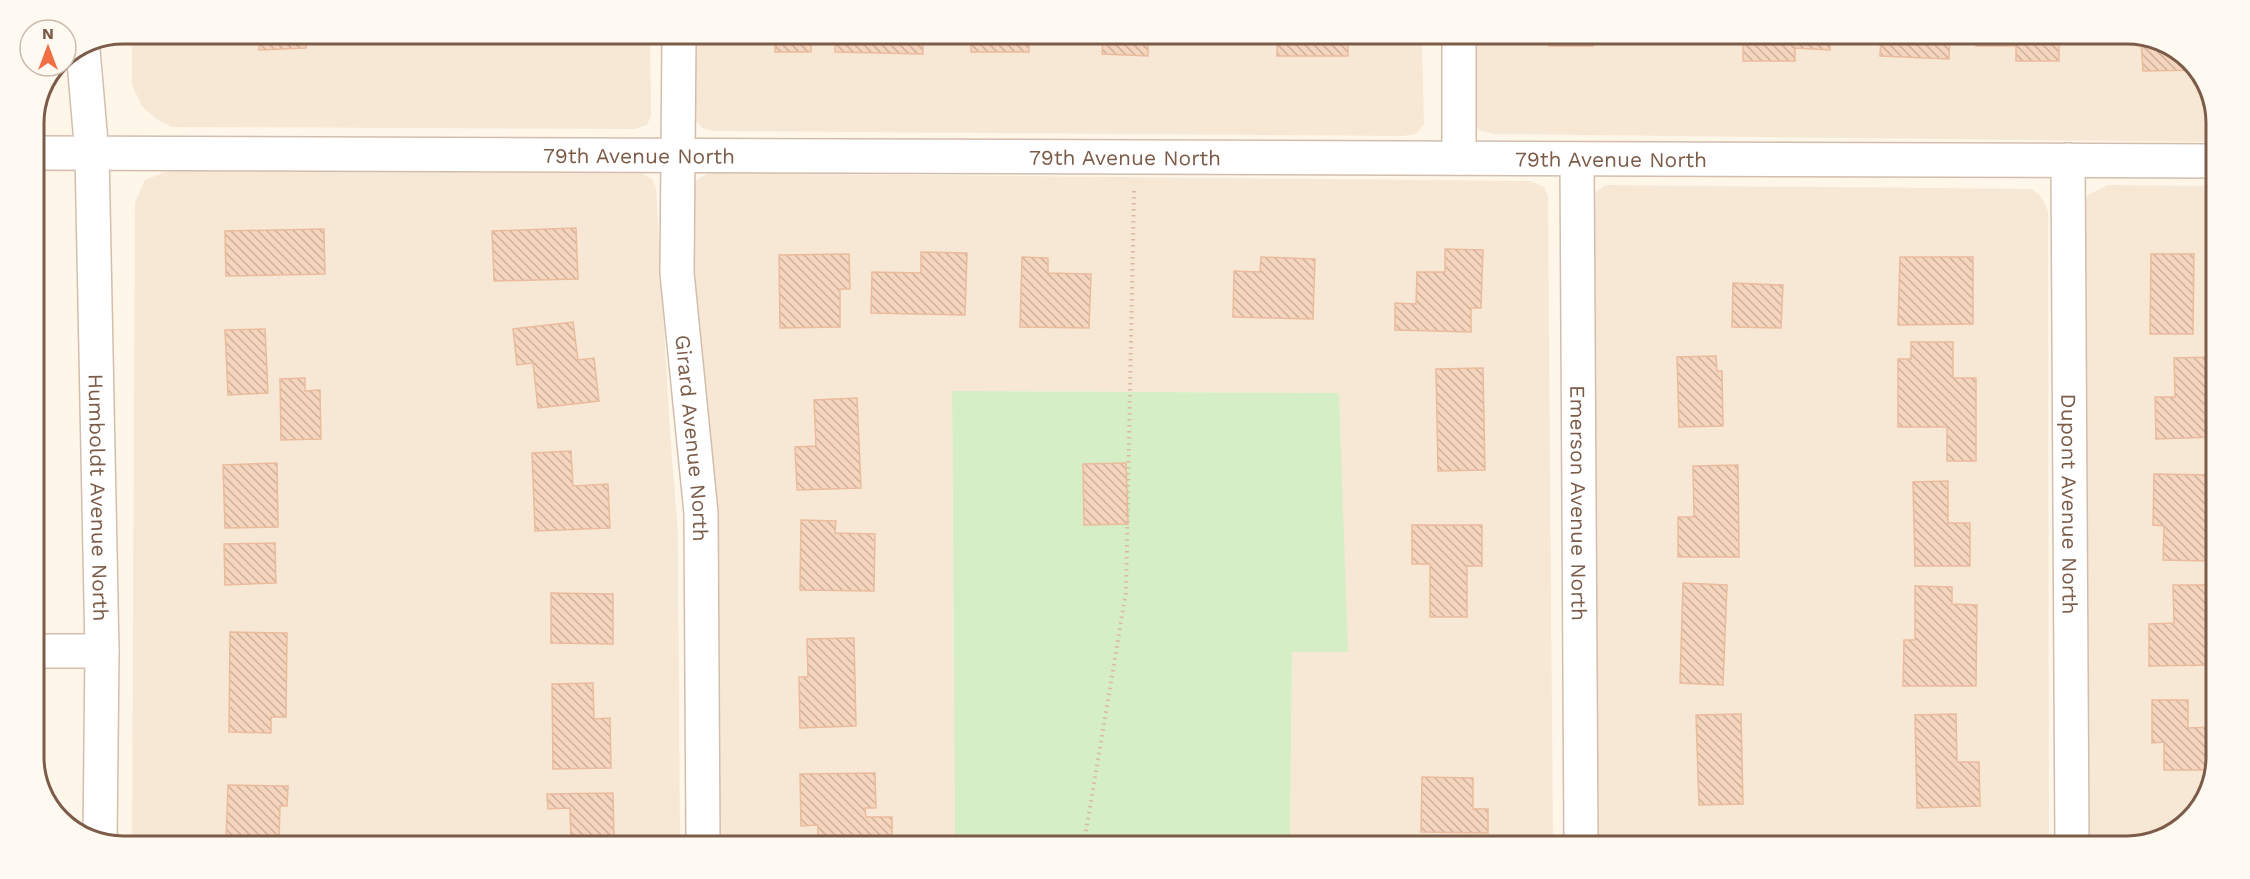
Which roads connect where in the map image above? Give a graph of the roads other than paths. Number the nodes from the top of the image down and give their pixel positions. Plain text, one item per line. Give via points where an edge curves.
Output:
1 (679, 44) edge
2 (1459, 44) edge
3 (97, 48) edge
4 (82, 55) edge
5 (44, 153) edge
6 (92, 154) junction
7 (679, 156) junction
8 (1459, 158) junction
9 (1577, 159) junction
10 (2068, 160) junction
11 (2206, 161) edge
12 (44, 651) edge
13 (102, 651) junction
14 (100, 832) edge
15 (703, 836) edge
16 (1581, 836) edge
17 (2072, 836) edge

1 - 7 street, Girard Avenue North
2 - 8 street
3 - 6 street, Humboldt Avenue North
4 - 6 street, Humboldt Avenue North
5 - 6 street, 79th Avenue North
6 - 7 street, 79th Avenue North
6 - 13 street, Humboldt Avenue North
7 - 8 street, 79th Avenue North
7 - 15 street, Girard Avenue North via 677,273 701,513
8 - 9 street, 79th Avenue North
9 - 10 street, 79th Avenue North
9 - 16 street, Emerson Avenue North
10 - 11 street, 79th Avenue North
10 - 17 street, Dupont Avenue North
12 - 13 street
13 - 14 street, Humboldt Avenue North

